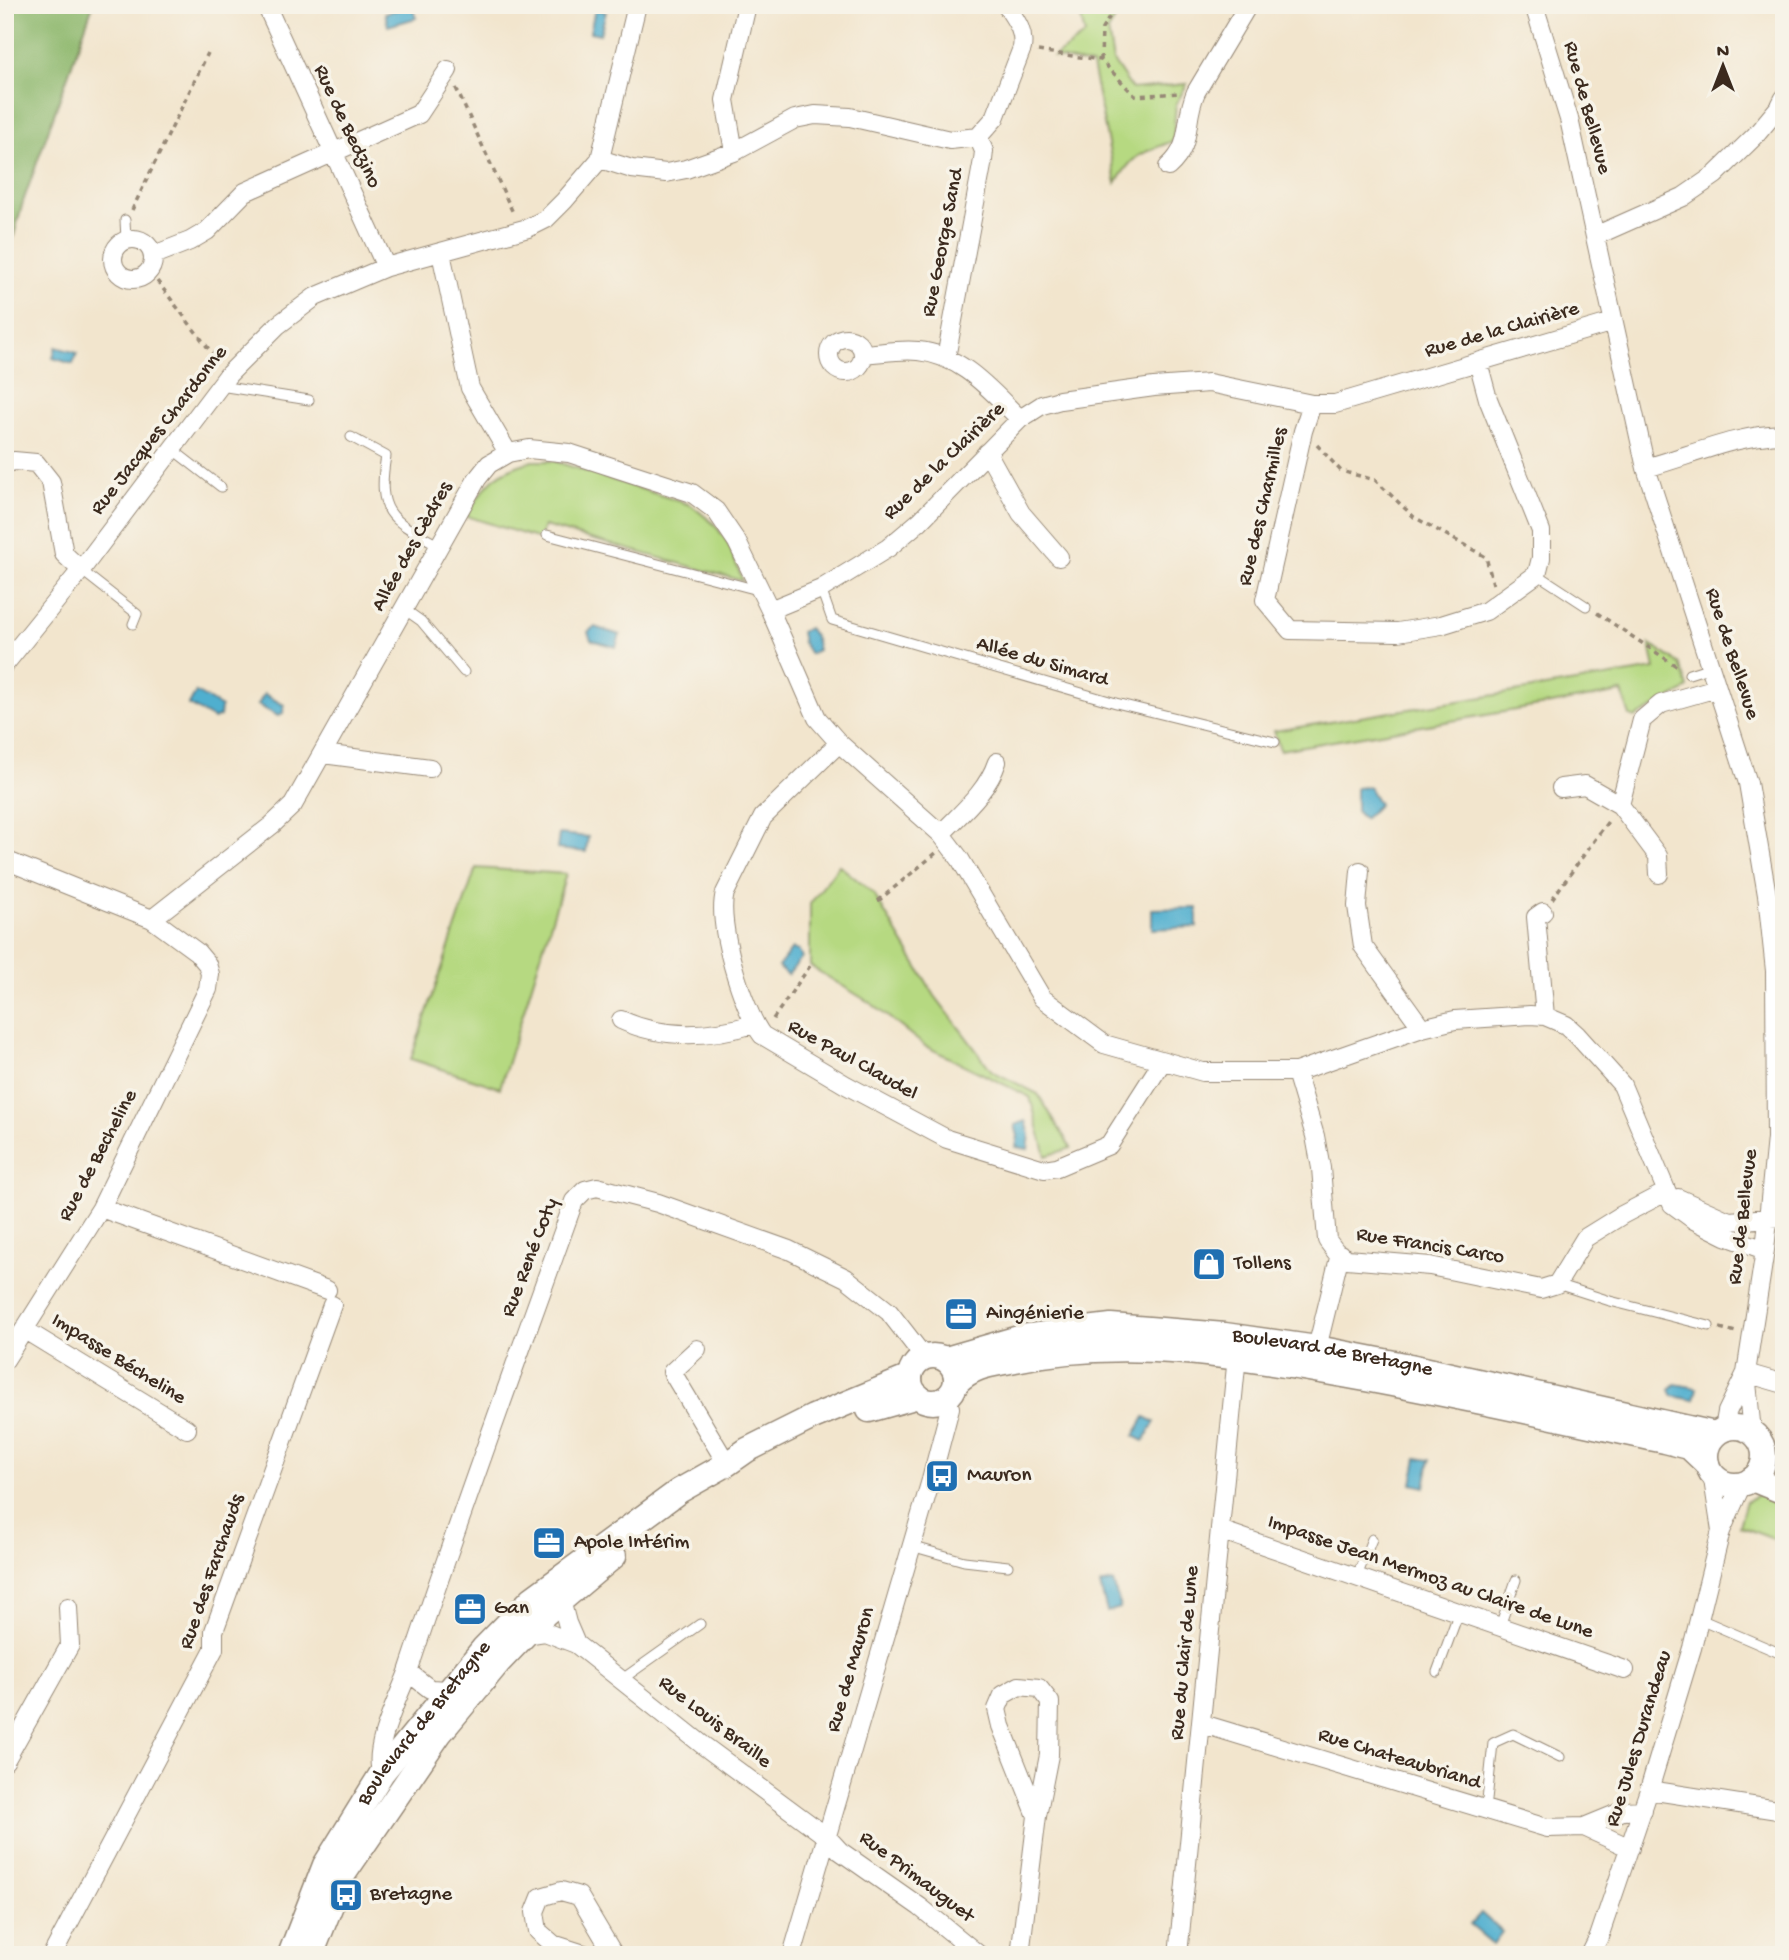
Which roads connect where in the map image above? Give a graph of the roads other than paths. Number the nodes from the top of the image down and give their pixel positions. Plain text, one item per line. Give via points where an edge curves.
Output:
1 (266, 5) edge
2 (637, 5) edge
3 (747, 5) edge
4 (1006, 5) edge
5 (1248, 5) edge
6 (1534, 5) edge
7 (448, 71) road end
8 (1784, 97) edge
9 (978, 137) junction
10 (332, 152) junction
11 (734, 152) junction
12 (600, 159) junction
13 (1168, 167) dead end
14 (125, 220) road end
15 (1595, 236) junction
16 (127, 239) junction
17 (442, 253) junction
18 (152, 263) junction
19 (386, 267) junction
20 (1613, 322) junction
21 (863, 354) dead end
22 (946, 358) junction
23 (1478, 362) junction
24 (224, 381) junction
25 (309, 400) dead end
26 (1312, 404) junction
27 (1020, 419) junction
28 (1784, 434) edge
29 (351, 437) dead end
30 (172, 449) junction
31 (987, 452) junction
32 (508, 453) junction
33 (5, 464) edge
34 (1646, 468) junction
35 (221, 487) dead end
36 (547, 534) dead end
37 (440, 546) junction
38 (1059, 556) dead end
39 (81, 570) junction
40 (1537, 574) junction
41 (821, 589) junction
42 (760, 591) junction
43 (1586, 606) road end
44 (404, 609) junction
45 (770, 610) junction
46 (133, 624) dead end
47 (5, 664) edge
48 (1710, 667) junction
49 (464, 672) dead end
50 (1689, 674) road end
51 (1717, 688) junction
52 (1275, 742) dead end
53 (839, 743) junction
54 (323, 754) junction
55 (997, 762) dead end
56 (430, 768) dead end
57 (1561, 788) dead end
58 (1620, 805) junction
59 (944, 838) junction
60 (5, 860) edge
61 (1360, 871) dead end
62 (1659, 874) dead end
63 (1775, 893) edge
64 (1543, 912) road end
65 (152, 919) junction
66 (1545, 1016) junction
67 (621, 1020) dead end
68 (1422, 1028) junction
69 (758, 1030) junction
70 (1161, 1062) junction
71 (1296, 1072) junction
72 (1666, 1192) junction
73 (101, 1208) junction
74 (1776, 1218) edge
75 (1765, 1250) junction
76 (1340, 1254) junction
77 (1557, 1284) junction
78 (1709, 1326) road end
79 (24, 1330) junction
80 (1317, 1348) junction
81 (697, 1349) dead end
82 (1237, 1356) junction
83 (5, 1360) edge
84 (925, 1372) junction
85 (1746, 1373) junction
86 (1784, 1384) edge
87 (950, 1391) junction
88 (187, 1429) dead end
89 (1720, 1432) junction
90 (1767, 1449) edge
91 (727, 1464) junction
92 (1710, 1469) junction
93 (1747, 1481) junction
94 (1784, 1492) edge
95 (1220, 1530) junction
96 (1721, 1531) junction
97 (1372, 1539) dead end
98 (911, 1546) junction
99 (1008, 1566) dead end
100 (1357, 1576) junction
101 (1516, 1580) dead end
102 (561, 1600) junction
103 (68, 1607) dead end
104 (1459, 1612) junction
105 (1699, 1619) junction
106 (700, 1624) dead end
107 (1500, 1626) junction
108 (525, 1635) junction
109 (576, 1644) junction
110 (1784, 1655) edge
111 (1625, 1670) dead end
112 (408, 1672) junction
113 (1437, 1672) dead end
114 (621, 1680) junction
115 (449, 1690) junction
116 (1203, 1724) junction
117 (1560, 1757) dead end
118 (5, 1760) edge
119 (382, 1773) junction
120 (1649, 1790) junction
121 (1486, 1810) junction
122 (1643, 1810) junction
123 (1784, 1811) edge
124 (1037, 1816) junction
125 (1584, 1827) junction
126 (827, 1837) junction
127 (1630, 1849) junction
128 (52, 1955) edge
129 (290, 1955) edge
130 (311, 1955) edge
131 (587, 1955) edge
132 (614, 1955) edge
133 (792, 1955) edge
134 (979, 1955) edge
135 (1020, 1955) edge
136 (1178, 1955) edge
137 (1590, 1955) edge

1 - 10 street, Rue de Bedzino
2 - 12 street
3 - 11 street via 725,100
4 - 9 street via 1019,23 1022,48 995,118
5 - 13 street via 1196,92 1186,143
6 - 15 street, Rue de Bellevue via 1569,119
7 - 10 street via 419,114
8 - 15 street via 1755,136 1715,175 1683,197
9 - 11 street via 950,141 850,117 816,115 794,119
9 - 22 street, Rue George Sand via 984,160
10 - 18 street via 244,192 207,231
10 - 19 street, Rue de Bedzino
11 - 12 street via 666,173
12 - 17 street, Rue Jacques Chardonne via 546,219
14 - 16 lane
15 - 20 street, Rue de Bellevue
16 - 18 street via 140,239 151,248
16 - 18 street via 113,254 119,274 132,279 145,276
17 - 19 street, Rue Jacques Chardonne
17 - 32 street via 470,388
19 - 24 street, Rue Jacques Chardonne via 315,297 278,324
20 - 23 street, Rue de la Clairière
20 - 34 street, Rue de Bellevue
21 - 22 street via 918,351
22 - 27 street via 966,368
23 - 26 street, Rue de la Clairière via 1335,404
23 - 40 street via 1488,399 1541,531
24 - 25 lane
24 - 30 street, Rue Jacques Chardonne
26 - 27 street, Rue de la Clairière via 1209,383 1060,400
26 - 40 street, Rue des Charmilles via 1265,600 1290,630 1398,632 1441,625 1486,611
27 - 31 street, Rue de la Clairière
28 - 34 street via 1709,446
29 - 37 lane via 386,456 384,502 394,520
30 - 35 lane
30 - 39 street, Rue Jacques Chardonne
31 - 38 street via 1021,513
31 - 41 street, Rue de la Clairière via 888,548
32 - 37 street, Allée des Cèdres via 489,464 477,479
32 - 42 street via 529,449 569,453 691,493 716,511
33 - 39 street via 36,463 51,482 64,554
34 - 48 street, Rue de Bellevue
36 - 42 lane
37 - 44 street, Allée des Cèdres
39 - 46 lane via 137,614
39 - 47 street, Rue Jacques Chardonne
40 - 43 lane
41 - 45 street, Rue de la Clairière
41 - 52 lane, Allée du Simard via 832,620 1116,703
42 - 45 street
44 - 49 lane via 421,621
44 - 54 street, Allée des Cèdres
45 - 53 street via 817,718
48 - 50 lane
48 - 51 street, Rue de Bellevue
51 - 58 street via 1661,704 1642,720
51 - 63 street, Rue de Bellevue via 1748,783
53 - 59 street
53 - 69 street via 763,817 721,904 743,999
54 - 56 street
54 - 65 street, Allée des Cèdres via 293,805
55 - 59 street via 992,777
57 - 58 street via 1585,785
58 - 62 street via 1658,856
59 - 70 street via 1042,998 1104,1044
60 - 65 street
61 - 68 street via 1357,906 1363,946
63 - 74 street, Rue de Bellevue
64 - 66 street via 1536,917
65 - 73 street, Rue de Becheline via 207,964 208,989
66 - 68 street via 1455,1020
66 - 72 street via 1566,1025 1622,1084
67 - 69 street via 691,1035
68 - 71 street
69 - 70 street, Rue Paul Claudel via 845,1085 947,1139 1044,1169 1109,1145
70 - 71 street via 1203,1072
71 - 76 street, Rue Francis Carco via 1321,1168 1327,1240
72 - 74 street via 1729,1221
72 - 75 street via 1672,1204 1694,1220
72 - 77 street via 1585,1238
73 - 79 street, Rue de Becheline
73 - 128 street, Rue des Farchauds via 330,1298 214,1631 214,1649
74 - 75 street, Rue de Bellevue
75 - 85 street, Rue de Bellevue
76 - 77 street, Rue Francis Carco via 1347,1259 1430,1266 1541,1289
76 - 80 street
77 - 78 lane
79 - 83 street, Rue de Becheline
79 - 88 street, Impasse Bécheline
80 - 84 main road, Boulevard de Bretagne via 1111,1326 1021,1337
80 - 89 main road, Boulevard de Bretagne
81 - 91 street via 672,1372
82 - 87 main road, Boulevard de Bretagne via 1157,1349 1040,1354 968,1371
82 - 92 main road, Boulevard de Bretagne via 1413,1387 1665,1441 1689,1447
82 - 95 street, Rue du Clair de Lune
84 - 87 main road via 955,1369
84 - 87 main road via 930,1402
84 - 91 main road, Boulevard de Bretagne via 813,1417
84 - 102 main road, Boulevard de Bretagne via 888,1404 832,1423 684,1505
84 - 112 street, Rue René Coty via 889,1312 846,1278 789,1250 658,1203 597,1187 585,1190 574,1201
85 - 86 street
85 - 89 street, Rue de Bellevue
85 - 90 street, Rue de Bellevue
87 - 98 street, Rue de Mauron via 950,1408
89 - 90 main road via 1734,1427
89 - 92 main road via 1707,1448
90 - 93 main road via 1762,1467
91 - 115 main road, Boulevard de Bretagne via 679,1491 532,1599
92 - 93 main road via 1725,1483
92 - 96 street, Rue Jules Durandeau
93 - 94 main road
93 - 96 street, Rue Jules Durandeau
95 - 100 street, Impasse Jean Mermoz au Claire de Lune
95 - 116 street, Rue du Clair de Lune
96 - 105 street, Rue Jules Durandeau
97 - 100 lane
98 - 99 lane via 964,1561
98 - 126 street, Rue de Mauron
100 - 104 street, Impasse Jean Mermoz au Claire de Lune
101 - 107 lane
102 - 108 main road, Boulevard de Bretagne
102 - 109 street
103 - 118 street via 70,1645
104 - 107 street, Impasse Jean Mermoz au Claire de Lune
104 - 113 lane
105 - 110 lane
105 - 120 street, Rue Jules Durandeau
106 - 114 lane
107 - 111 street, Impasse Jean Mermoz au Claire de Lune
108 - 109 street, Rue Louis Braille via 545,1632
108 - 130 main road, Boulevard de Bretagne via 440,1733 403,1785 343,1875
109 - 114 street, Rue Louis Braille
112 - 115 street via 430,1689
112 - 119 street, Rue René Coty via 382,1742 378,1765
114 - 126 street, Rue Louis Braille
115 - 119 main road, Boulevard de Bretagne
116 - 121 street, Rue Chateaubriand
116 - 136 street, Rue du Clair de Lune
117 - 121 lane via 1513,1734 1493,1743
119 - 129 main road, Boulevard de Bretagne via 325,1865
120 - 122 street, Rue Jules Durandeau
120 - 123 street
121 - 125 street, Rue Chateaubriand via 1547,1828
122 - 125 street, Rue Chateaubriand via 1623,1811
122 - 127 street, Rue Jules Durandeau
124 - 124 street via 1049,1755 1050,1702 1039,1688 1019,1686 1003,1695 997,1709
124 - 135 street
125 - 127 street, Rue Chateaubriand
126 - 133 street, Rue de Mauron
126 - 134 street, Rue Primauguet
127 - 137 street, Rue Jules Durandeau
131 - 132 street via 553,1944 538,1931 535,1912 541,1897 561,1891 579,1896

